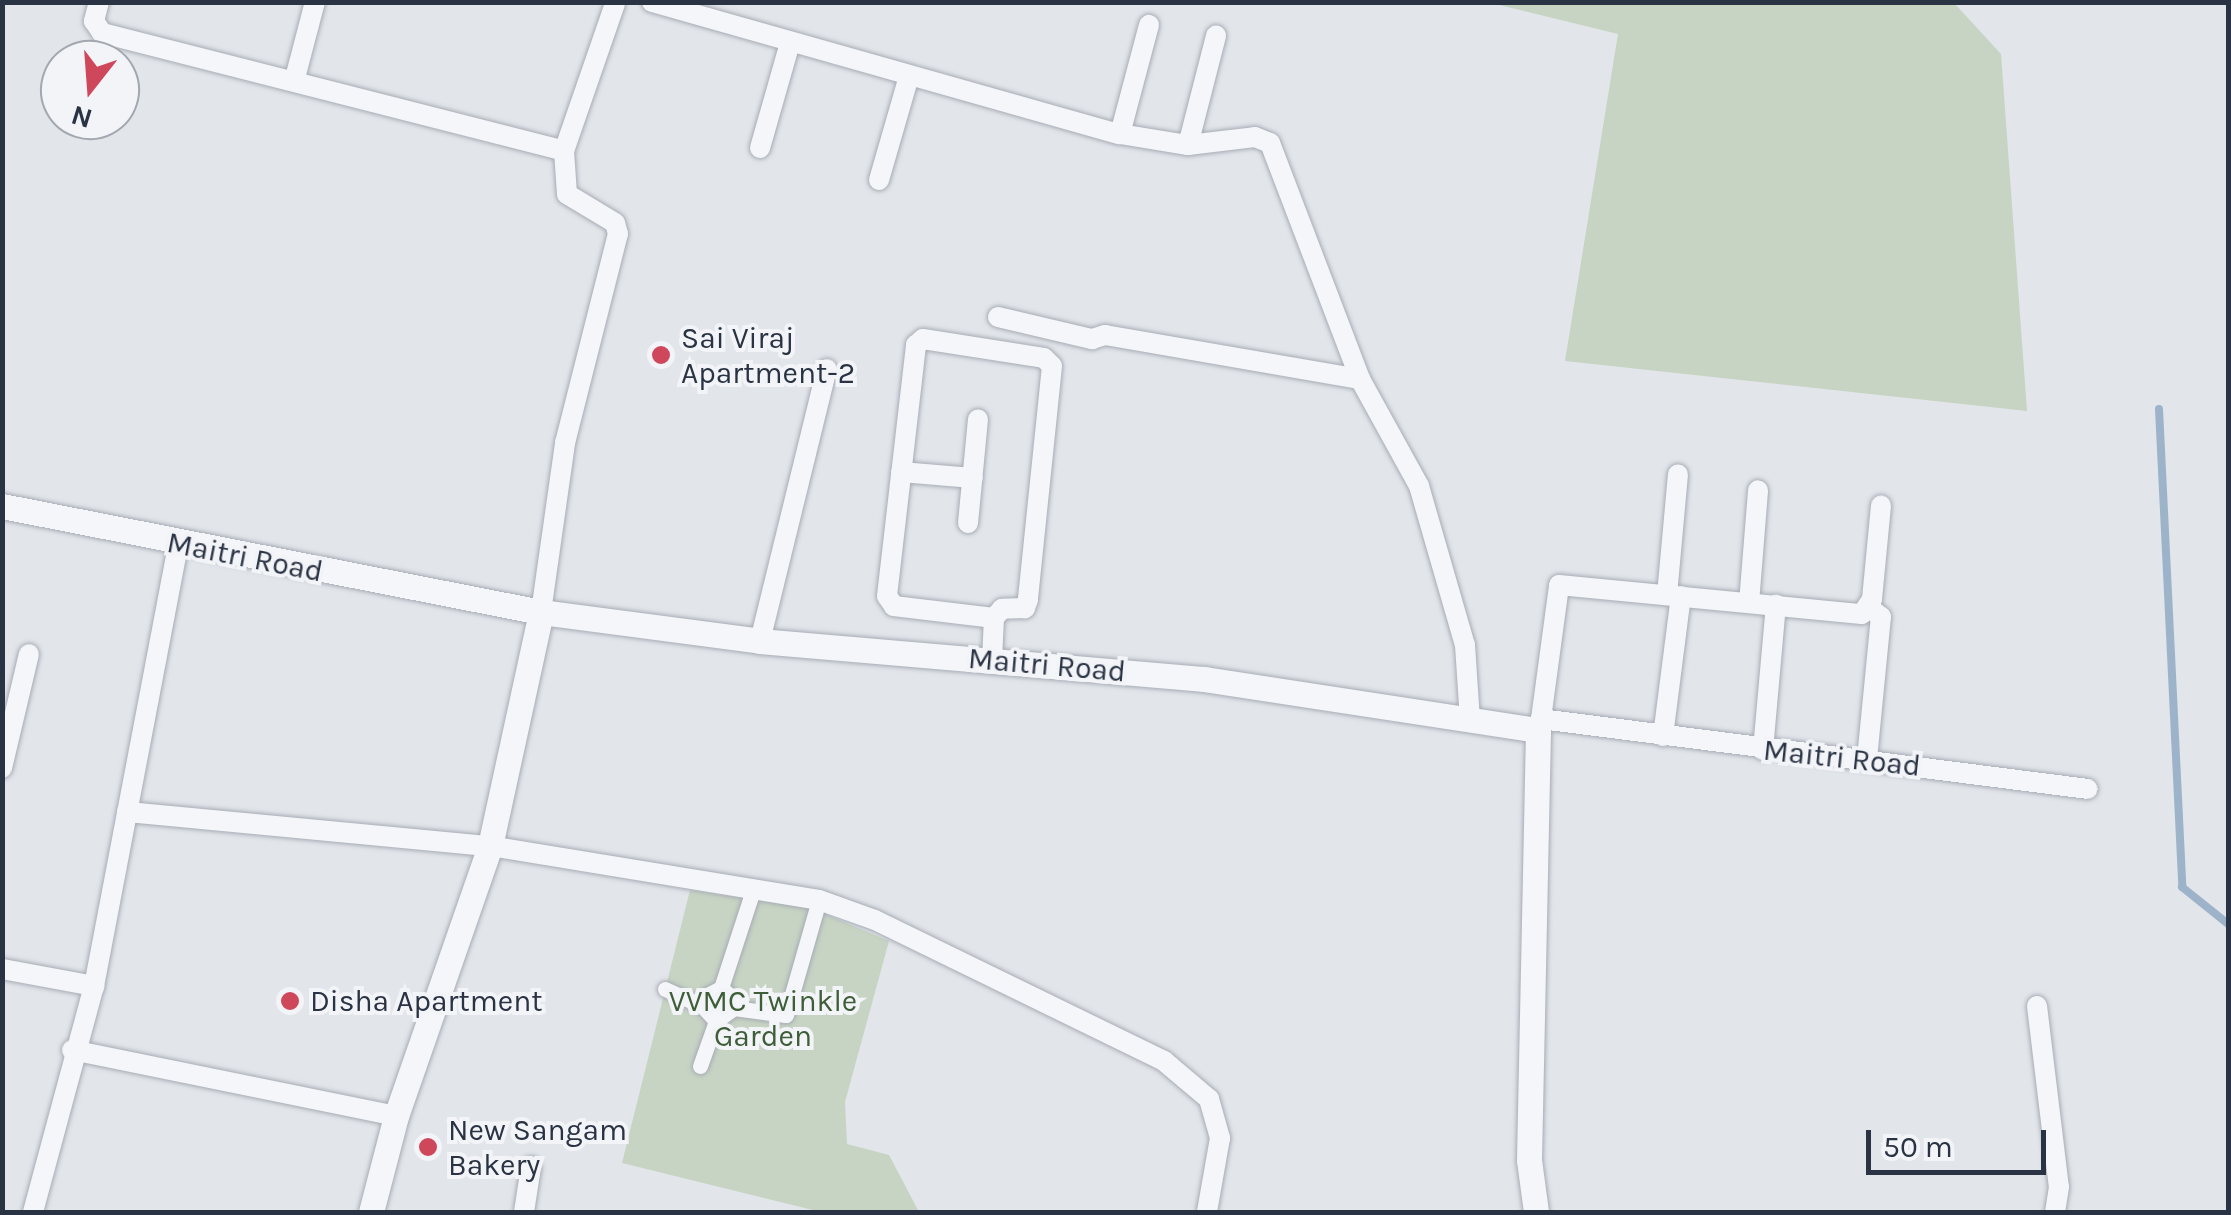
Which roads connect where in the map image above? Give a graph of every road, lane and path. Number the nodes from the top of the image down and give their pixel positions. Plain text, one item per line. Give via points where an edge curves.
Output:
1 (99, 2) edge
2 (315, 2) edge
3 (627, 2) edge
4 (652, 2) edge
5 (613, 3) edge
6 (1149, 25) dead end
7 (1216, 36) dead end
8 (790, 44) junction
9 (909, 76) junction
10 (294, 78) junction
11 (1120, 134) junction
12 (1188, 145) junction
13 (760, 148) dead end
14 (564, 152) junction
15 (878, 180) dead end
16 (998, 317) dead end
17 (827, 369) dead end
18 (1360, 380) junction
19 (978, 418) dead end
20 (901, 472) junction
21 (1678, 474) dead end
22 (973, 478) junction
23 (1758, 490) dead end
24 (1881, 505) dead end
25 (2, 506) edge
26 (968, 523) dead end
27 (178, 546) junction
28 (1674, 595) junction
29 (1749, 603) junction
30 (1776, 605) junction
31 (1870, 608) junction
32 (541, 612) junction
33 (994, 618) junction
34 (760, 641) junction
35 (29, 654) dead end
36 (992, 660) junction
37 (1470, 720) junction
38 (1539, 724) junction
39 (1664, 736) junction
40 (1763, 750) junction
41 (1867, 759) junction
42 (2, 768) edge
43 (2088, 788) dead end
44 (127, 812) junction
45 (490, 846) junction
46 (753, 890) junction
47 (819, 900) junction
48 (2, 969) edge
49 (94, 986) junction
50 (721, 988) junction
51 (665, 989) dead end
52 (702, 1006) junction
53 (2036, 1006) dead end
54 (734, 1008) junction
55 (716, 1021) junction
56 (72, 1050) junction
57 (700, 1066) dead end
58 (396, 1116) junction
59 (531, 1167) dead end
60 (33, 1212) edge
61 (370, 1212) edge
62 (524, 1212) edge
63 (1208, 1212) edge
64 (1536, 1212) edge
65 (2055, 1212) edge

1 - 10 street via 94,21 102,33
2 - 10 street
3 - 5 street
4 - 8 street
5 - 14 street
6 - 11 street
7 - 12 street
8 - 9 street
8 - 13 street
9 - 11 street
9 - 15 street
10 - 14 street
11 - 12 street
12 - 18 street via 1256,137 1270,143
14 - 32 street via 564,180 578,203 615,223 618,234 565,442
16 - 18 street via 1092,339 1105,335
17 - 34 street
18 - 37 street via 1419,486 1466,645
19 - 22 street
20 - 22 street
20 - 33 street via 888,596 894,606
20 - 33 street via 916,346 924,340 1044,358 1052,366 1028,600 1025,608 1002,610
21 - 28 street
22 - 26 street
23 - 29 street
24 - 31 street
25 - 27 street, Maitri Road
27 - 32 street, Maitri Road
27 - 44 street
28 - 29 street
28 - 38 street via 1559,586
28 - 39 street
29 - 30 street
30 - 31 street via 1862,614
30 - 40 street
31 - 41 street via 1882,618
32 - 34 street, Maitri Road
32 - 45 street
33 - 36 street
34 - 36 street, Maitri Road
35 - 42 street
36 - 37 street, Maitri Road via 1204,678
37 - 38 street, Maitri Road
38 - 39 street, Maitri Road
38 - 64 street via 1529,1160
39 - 40 street, Maitri Road
40 - 41 street, Maitri Road
41 - 43 street, Maitri Road
44 - 45 street
44 - 49 street
45 - 46 street
45 - 58 street
46 - 47 street
46 - 50 street
47 - 54 street via 786,1015
47 - 63 street via 875,920 1164,1061 1209,1099 1213,1112 1220,1138
48 - 49 street
49 - 56 street
50 - 52 street via 705,996
50 - 54 street
51 - 52 street
52 - 55 street
53 - 65 street via 2059,1187
54 - 55 street
55 - 57 street
56 - 58 street
56 - 60 street
58 - 61 street
59 - 62 street

